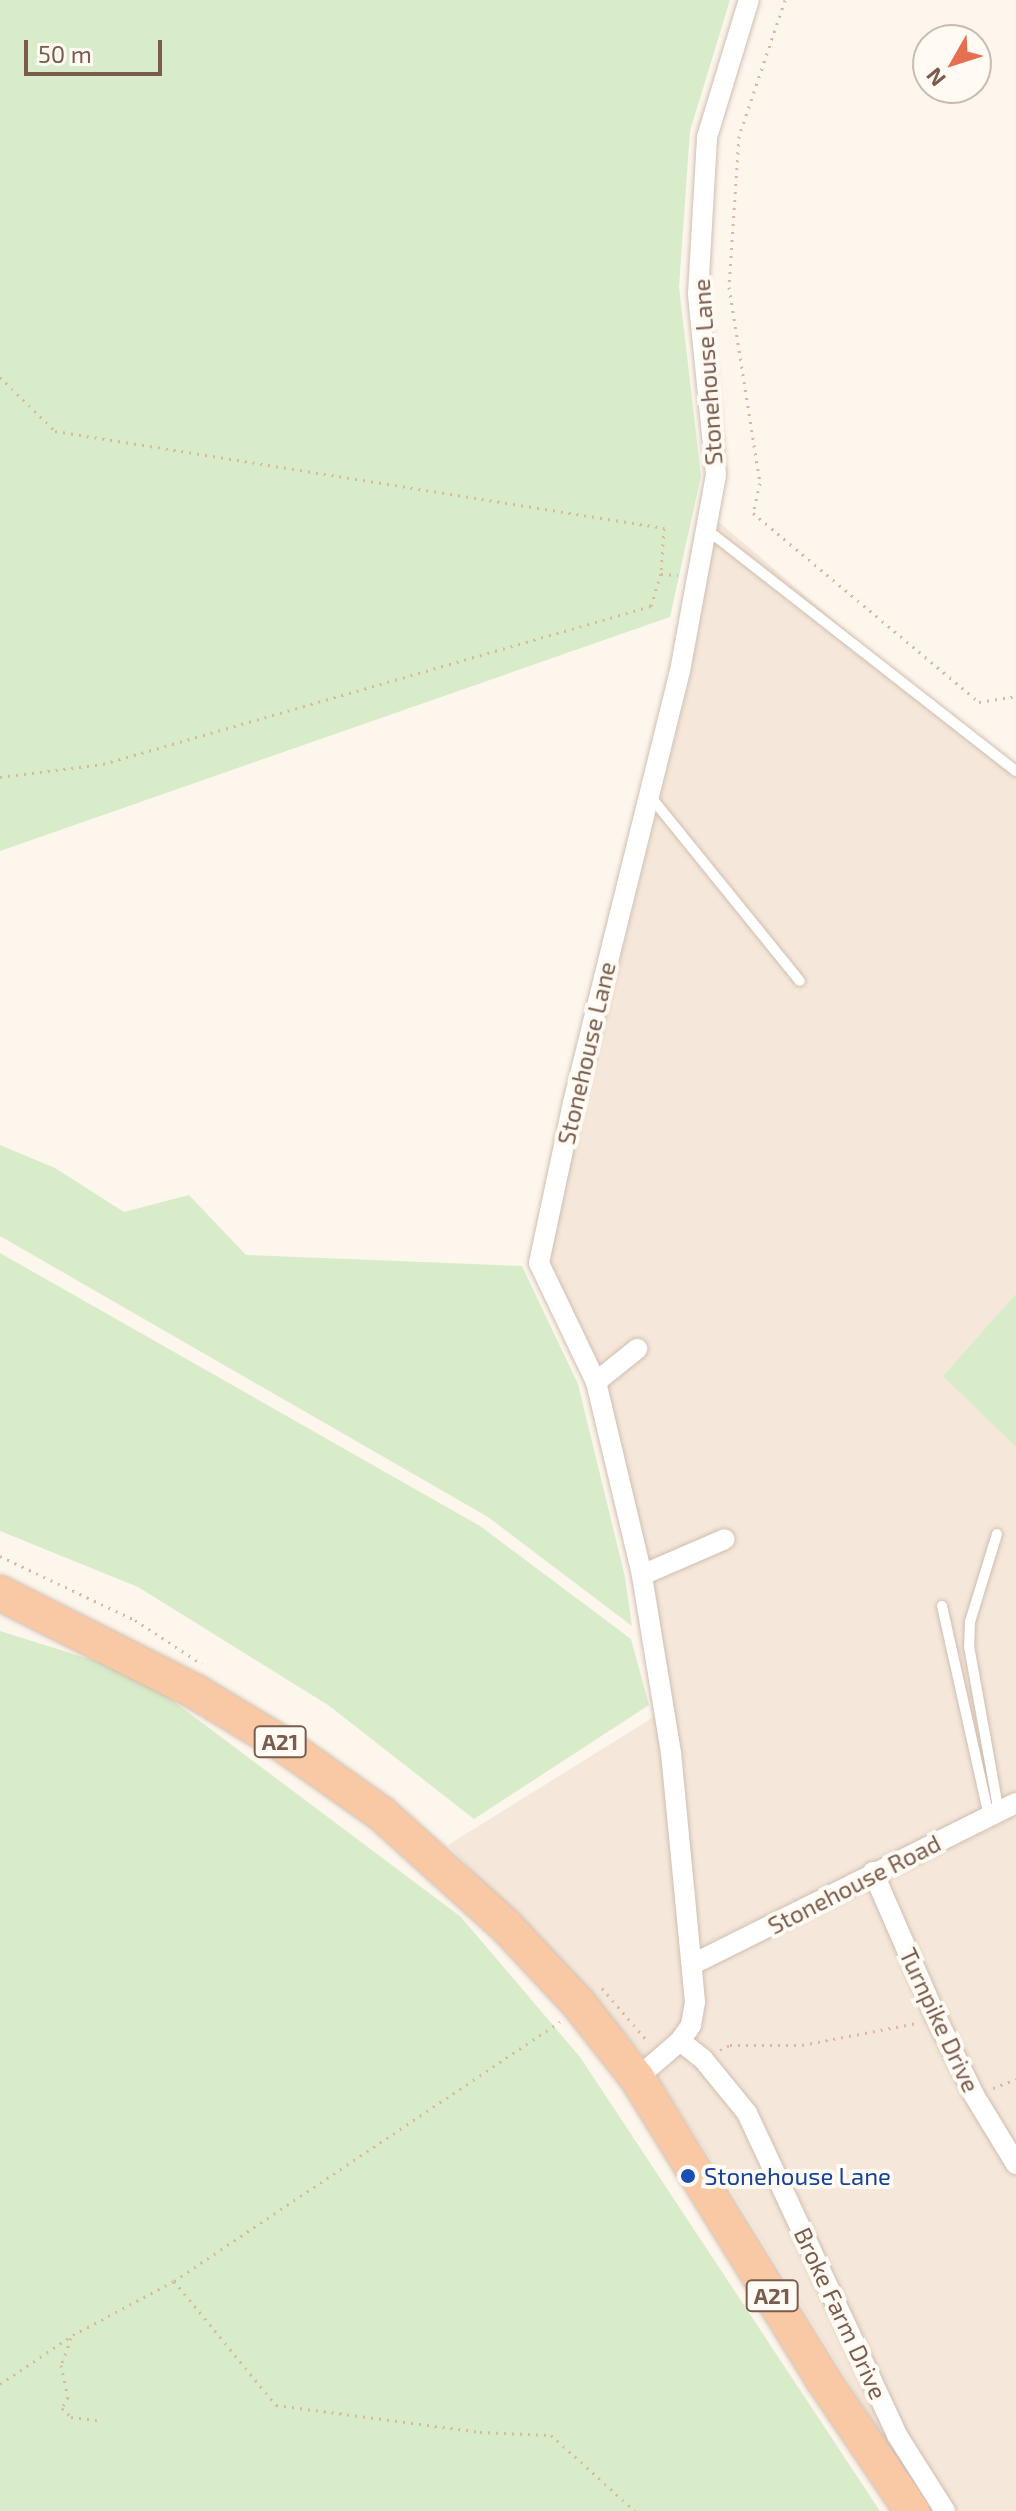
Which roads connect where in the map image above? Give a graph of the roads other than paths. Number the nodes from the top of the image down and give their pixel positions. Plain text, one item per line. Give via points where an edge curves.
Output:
1 (749, 0) edge
2 (706, 529) junction
3 (1016, 771) edge
4 (648, 793) junction
5 (800, 981) dead end
6 (637, 1349) dead end
7 (596, 1382) junction
8 (997, 1534) dead end
9 (725, 1539) dead end
10 (642, 1575) junction
11 (0, 1593) edge
12 (942, 1606) dead end
13 (0, 1618) edge
14 (111, 1650) junction
15 (1001, 1811) edge
16 (873, 1872) junction
17 (693, 1964) junction
18 (680, 2041) junction
19 (637, 2078) junction
20 (1016, 2164) edge
21 (912, 2511) edge
22 (945, 2511) edge

1 - 2 street, Stonehouse Lane via 707,137 698,294 716,475
2 - 3 lane
2 - 4 street, Stonehouse Lane via 680,671
4 - 5 lane
4 - 7 street, Stonehouse Lane via 539,1263
6 - 7 street
7 - 10 street, Stonehouse Lane
8 - 15 lane via 970,1622 969,1646
9 - 10 street
10 - 17 street, Stonehouse Lane via 671,1753
11 - 14 highway, A21
12 - 15 lane
13 - 14 highway, A21
14 - 19 highway, A21 via 259,1729 382,1814 528,1948
15 - 16 street, Stonehouse Road
16 - 17 street, Stonehouse Road
16 - 20 street, Turnpike Drive via 974,2095
17 - 18 street, Stonehouse Lane via 694,2015
18 - 19 street, Stonehouse Lane
18 - 22 street, Broke Farm Drive via 703,2059 747,2113 897,2435
19 - 21 highway, A21 via 829,2389

